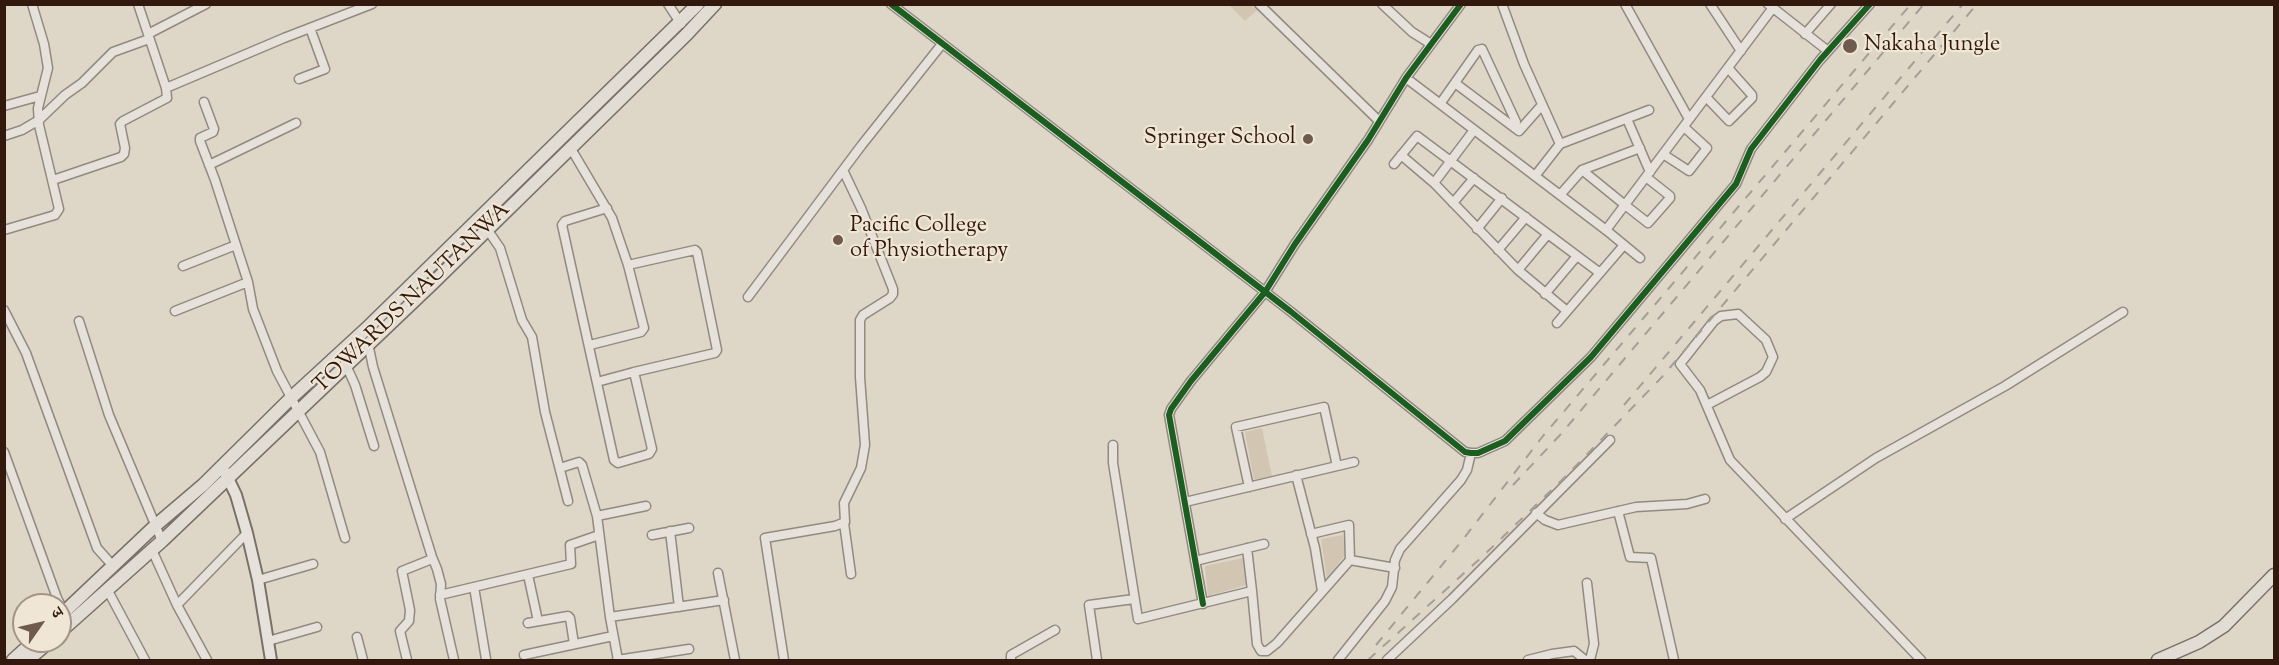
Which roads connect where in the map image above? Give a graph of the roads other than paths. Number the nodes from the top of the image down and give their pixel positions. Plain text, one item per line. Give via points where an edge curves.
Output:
1 (32, 4) edge
2 (138, 4) edge
3 (206, 4) edge
4 (372, 4) edge
5 (668, 4) edge
6 (698, 4) edge
7 (715, 4) edge
8 (891, 4) edge
9 (1259, 4) edge
10 (1382, 4) edge
11 (1461, 4) edge
12 (1502, 4) edge
13 (1625, 4) edge
14 (1710, 4) edge
15 (1830, 4) edge
16 (1870, 4) edge
17 (1770, 7) edge
18 (680, 23) junction
19 (310, 28) junction
20 (687, 34) junction
21 (1805, 34) junction
22 (148, 37) junction
23 (942, 44) junction
24 (1431, 44) junction
25 (1741, 51) junction
26 (1828, 51) junction
27 (1728, 68) junction
28 (1406, 78) junction
29 (298, 79) dead end
30 (1455, 83) junction
31 (166, 88) junction
32 (40, 96) junction
33 (1706, 97) junction
34 (204, 102) dead end
35 (1440, 104) junction
36 (1542, 105) junction
37 (4, 106) edge
38 (1649, 110) dead end
39 (1627, 119) junction
40 (39, 120) junction
41 (1379, 121) junction
42 (296, 123) dead end
43 (1686, 123) junction
44 (1515, 128) junction
45 (1474, 130) junction
46 (4, 136) edge
47 (1560, 144) junction
48 (570, 147) junction
49 (1640, 148) junction
50 (1663, 154) junction
51 (1401, 155) junction
52 (1451, 160) junction
53 (1394, 164) dead end
54 (209, 165) junction
55 (843, 170) junction
56 (1582, 170) junction
57 (1648, 174) junction
58 (1535, 176) junction
59 (1474, 177) junction
60 (53, 180) junction
61 (1434, 183) junction
62 (1560, 195) junction
63 (1502, 198) junction
64 (1453, 203) junction
65 (1625, 205) junction
66 (607, 208) junction
67 (1526, 217) junction
68 (487, 229) junction
69 (1478, 229) junction
70 (4, 230) edge
71 (1606, 230) junction
72 (1548, 234) junction
73 (236, 245) junction
74 (1624, 245) junction
75 (1498, 250) junction
76 (1578, 256) junction
77 (1640, 258) dead end
78 (628, 265) junction
79 (183, 266) dead end
80 (1518, 270) junction
81 (1600, 273) junction
82 (248, 282) junction
83 (1265, 292) junction
84 (1545, 294) junction
85 (748, 297) dead end
86 (4, 310) edge
87 (175, 311) dead end
88 (1567, 311) junction
89 (2123, 312) dead end
90 (79, 321) dead end
91 (1557, 322) dead end
92 (368, 343) junction
93 (590, 345) junction
94 (346, 365) junction
95 (634, 372) junction
96 (597, 382) junction
97 (292, 397) junction
98 (1707, 405) junction
99 (298, 409) junction
100 (1610, 440) dead end
101 (1113, 445) dead end
102 (374, 447) dead end
103 (4, 452) edge
104 (1471, 453) junction
105 (1354, 462) dead end
106 (1337, 466) junction
107 (560, 468) junction
108 (224, 472) junction
109 (1296, 475) junction
110 (1249, 487) junction
111 (1705, 499) dead end
112 (568, 501) dead end
113 (1185, 501) junction
114 (646, 506) dead end
115 (1618, 511) junction
116 (1536, 513) junction
117 (597, 516) junction
118 (1785, 519) junction
119 (844, 523) junction
120 (156, 525) junction
121 (689, 528) dead end
122 (670, 531) junction
123 (247, 533) junction
124 (1311, 534) junction
125 (599, 535) junction
126 (652, 535) dead end
127 (345, 538) dead end
128 (162, 541) junction
129 (1264, 544) dead end
130 (1247, 548) junction
131 (152, 550) junction
132 (432, 559) junction
133 (1350, 560) junction
134 (1195, 561) junction
135 (313, 564) dead end
136 (113, 566) junction
137 (1395, 568) junction
138 (718, 573) dead end
139 (851, 574) dead end
140 (528, 575) junction
141 (2274, 575) edge
142 (258, 580) junction
143 (1587, 583) dead end
144 (474, 587) junction
145 (107, 589) junction
146 (1252, 591) junction
147 (1322, 591) junction
148 (55, 593) edge
149 (440, 595) junction
150 (1134, 599) junction
151 (724, 600) junction
152 (1203, 604) junction
153 (72, 605) edge
154 (177, 605) junction
155 (679, 607) junction
156 (610, 617) junction
157 (72, 621) edge
158 (538, 621) junction
159 (528, 623) dead end
160 (317, 627) dead end
161 (1055, 630) dead end
162 (613, 636) junction
163 (357, 637) dead end
164 (268, 641) junction
165 (574, 644) junction
166 (689, 648) dead end
167 (524, 655) dead end
168 (486, 659) edge
169 (1008, 659) edge
170 (145, 660) edge
171 (207, 660) edge
172 (271, 660) edge
173 (363, 660) edge
174 (407, 660) edge
175 (454, 660) edge
176 (617, 660) edge
177 (735, 660) edge
178 (784, 660) edge
179 (1097, 660) edge
180 (1338, 660) edge
181 (1387, 660) edge
182 (1528, 660) edge
183 (1585, 660) edge
184 (1590, 660) edge
185 (1674, 660) edge
186 (1921, 660) edge
187 (2158, 660) edge

1 - 32 street via 48,68
2 - 22 street
3 - 22 street
4 - 19 street
5 - 18 street
6 - 18 main road
7 - 20 main road, TOWARDS NAUTANWA
8 - 23 street
9 - 41 street
10 - 24 street
11 - 24 street
12 - 36 street
13 - 43 street
14 - 25 street
15 - 21 street
16 - 26 street
17 - 21 street
17 - 25 street
18 - 20 street
18 - 97 main road
19 - 29 street via 325,69
19 - 31 street
20 - 48 main road, TOWARDS NAUTANWA
21 - 26 street
22 - 31 street
22 - 40 street via 113,52
23 - 55 street
23 - 83 street
24 - 28 street
25 - 27 street
26 - 104 street via 1748,154 1736,184 1591,357 1506,441
27 - 33 street
27 - 33 street via 1752,98 1729,121
28 - 35 street
28 - 41 street
30 - 35 street
30 - 44 street
30 - 44 street via 1482,49
31 - 60 street via 164,101 120,124 125,148 121,157
32 - 37 street
32 - 40 street
33 - 43 street
34 - 54 street via 214,129 200,140
35 - 45 street
36 - 44 street via 1522,130
36 - 47 street
38 - 39 street
39 - 47 street
39 - 49 street
40 - 46 street
40 - 60 street
41 - 83 street
42 - 54 street
43 - 50 street
43 - 50 street via 1707,148 1689,171
45 - 52 street
45 - 58 street
47 - 58 street
48 - 66 street
48 - 68 main road, TOWARDS NAUTANWA
49 - 56 street
49 - 57 street
50 - 57 street
51 - 52 street via 1417,136
51 - 53 street
51 - 61 street
52 - 59 street
52 - 61 street
54 - 73 street
55 - 85 street
55 - 119 street via 893,289 890,298 860,320 865,445 861,468 844,503
56 - 62 street
56 - 65 street
57 - 65 street
57 - 65 street via 1670,198 1650,223
58 - 62 street
59 - 63 street
59 - 64 street
60 - 70 street via 58,213
61 - 64 street
62 - 71 street
63 - 67 street
63 - 69 street
64 - 69 street
65 - 71 street
66 - 78 street
66 - 93 street via 562,225
67 - 72 street
67 - 75 street
68 - 92 main road, TOWARDS NAUTANWA
68 - 107 street via 500,248 531,337
69 - 75 street
71 - 74 street
72 - 76 street
72 - 80 street
73 - 79 street
73 - 82 street
74 - 77 street
74 - 81 street
75 - 80 street
76 - 81 street
76 - 84 street
78 - 93 street via 644,328
78 - 95 street via 695,250 717,350
80 - 84 street
81 - 88 street
82 - 87 street
82 - 97 street via 268,349
83 - 104 street
83 - 113 street via 1171,409
84 - 88 street
86 - 136 street via 26,353 97,548
88 - 91 street
89 - 118 street via 2005,386 1876,458
90 - 120 street via 109,415
92 - 94 main road, TOWARDS NAUTANWA
92 - 132 street
93 - 96 street
94 - 99 main road, TOWARDS NAUTANWA
94 - 102 street
95 - 96 street
95 - 96 street via 652,449 649,454 618,463 614,460
97 - 99 street
97 - 108 main road
98 - 98 street via 1760,377 1773,357 1766,339 1738,314 1714,321 1680,363
98 - 118 street via 1730,460
99 - 108 main road, TOWARDS NAUTANWA
99 - 127 street via 326,467
100 - 116 street
101 - 150 street
103 - 148 street
104 - 137 street via 1461,480 1400,549
105 - 106 street
106 - 109 street
106 - 110 street via 1324,407 1236,427
107 - 112 street
107 - 117 street via 581,463
108 - 120 main road
108 - 123 street via 236,495
108 - 128 main road, TOWARDS NAUTANWA
109 - 110 street
109 - 124 street
110 - 113 street
111 - 115 street
113 - 134 street
114 - 117 street
115 - 116 street via 1558,525
115 - 185 street via 1630,557 1651,558
116 - 181 street
117 - 125 street
118 - 186 street
119 - 139 street
119 - 178 street via 765,538
120 - 128 street
120 - 136 main road
121 - 122 street
122 - 126 street
122 - 155 street
123 - 142 street
123 - 154 street
124 - 133 street via 1349,525
124 - 147 street
125 - 140 street via 570,544 571,564
125 - 156 street
128 - 131 main road, TOWARDS NAUTANWA
129 - 130 street
130 - 134 street
130 - 146 street
131 - 145 main road, TOWARDS NAUTANWA
131 - 154 street
132 - 149 street via 441,584
132 - 174 street via 402,572 410,610 409,621 400,631
133 - 137 street
133 - 147 street
134 - 152 street
135 - 142 street
136 - 153 main road
137 - 180 street via 1385,601
138 - 151 street
140 - 144 street
140 - 158 street
141 - 187 main road via 2224,626
142 - 164 street
143 - 184 street via 1594,644
144 - 149 street
144 - 168 street
145 - 157 main road, TOWARDS NAUTANWA
145 - 170 street
146 - 147 street via 1261,651 1268,651
146 - 152 street
149 - 175 street
150 - 152 street via 1139,619
150 - 179 street via 1089,605
151 - 155 street
151 - 177 street
154 - 171 street
155 - 156 street
156 - 162 street
158 - 159 street
158 - 165 street via 569,616
160 - 164 street
161 - 169 street
162 - 165 street
162 - 176 street
163 - 173 street
164 - 172 street
165 - 167 street
166 - 176 street
182 - 183 street via 1574,651

